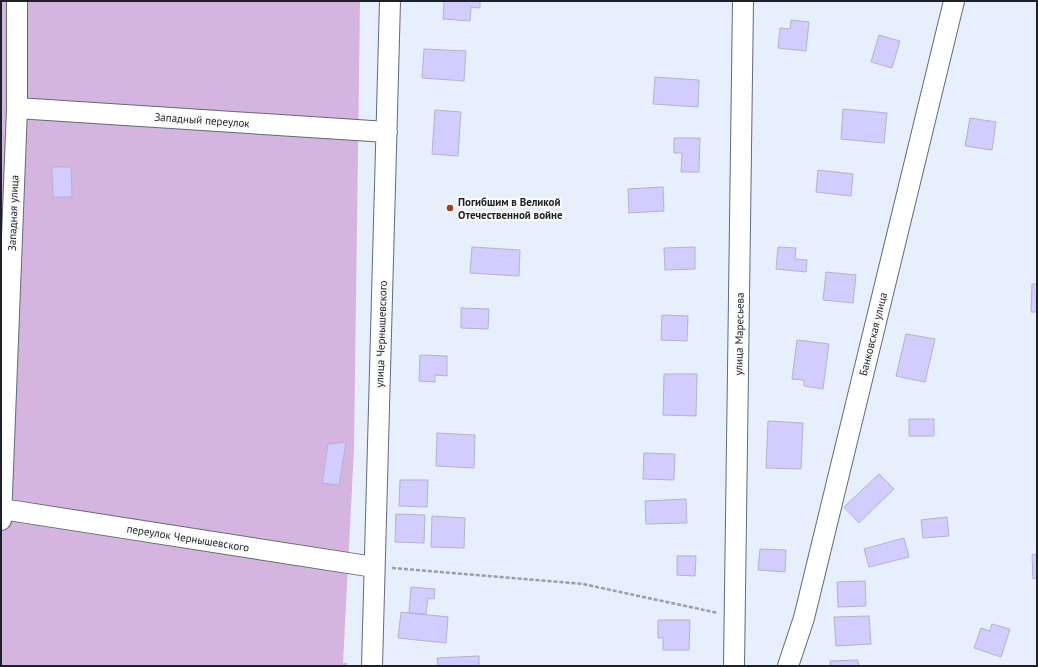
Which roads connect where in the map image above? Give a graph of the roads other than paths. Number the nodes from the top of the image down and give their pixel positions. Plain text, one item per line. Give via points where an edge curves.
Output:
1 (17, 1) edge
2 (390, 1) edge
3 (743, 1) edge
4 (954, 1) edge
5 (17, 108) junction
6 (387, 132) junction
7 (1, 514) edge
8 (374, 567) junction
9 (372, 666) edge
10 (734, 666) edge
11 (788, 666) edge

1 - 5 street, Западная улица
2 - 6 street, улица Чернышевского
3 - 10 street, улица Маресьева
4 - 11 street, Банковская улица via 804,618
5 - 6 street, Западный переулок
5 - 7 street, Западная улица
6 - 8 street, улица Чернышевского
7 - 8 street, переулок Чернышевского
8 - 9 street, улица Чернышевского

